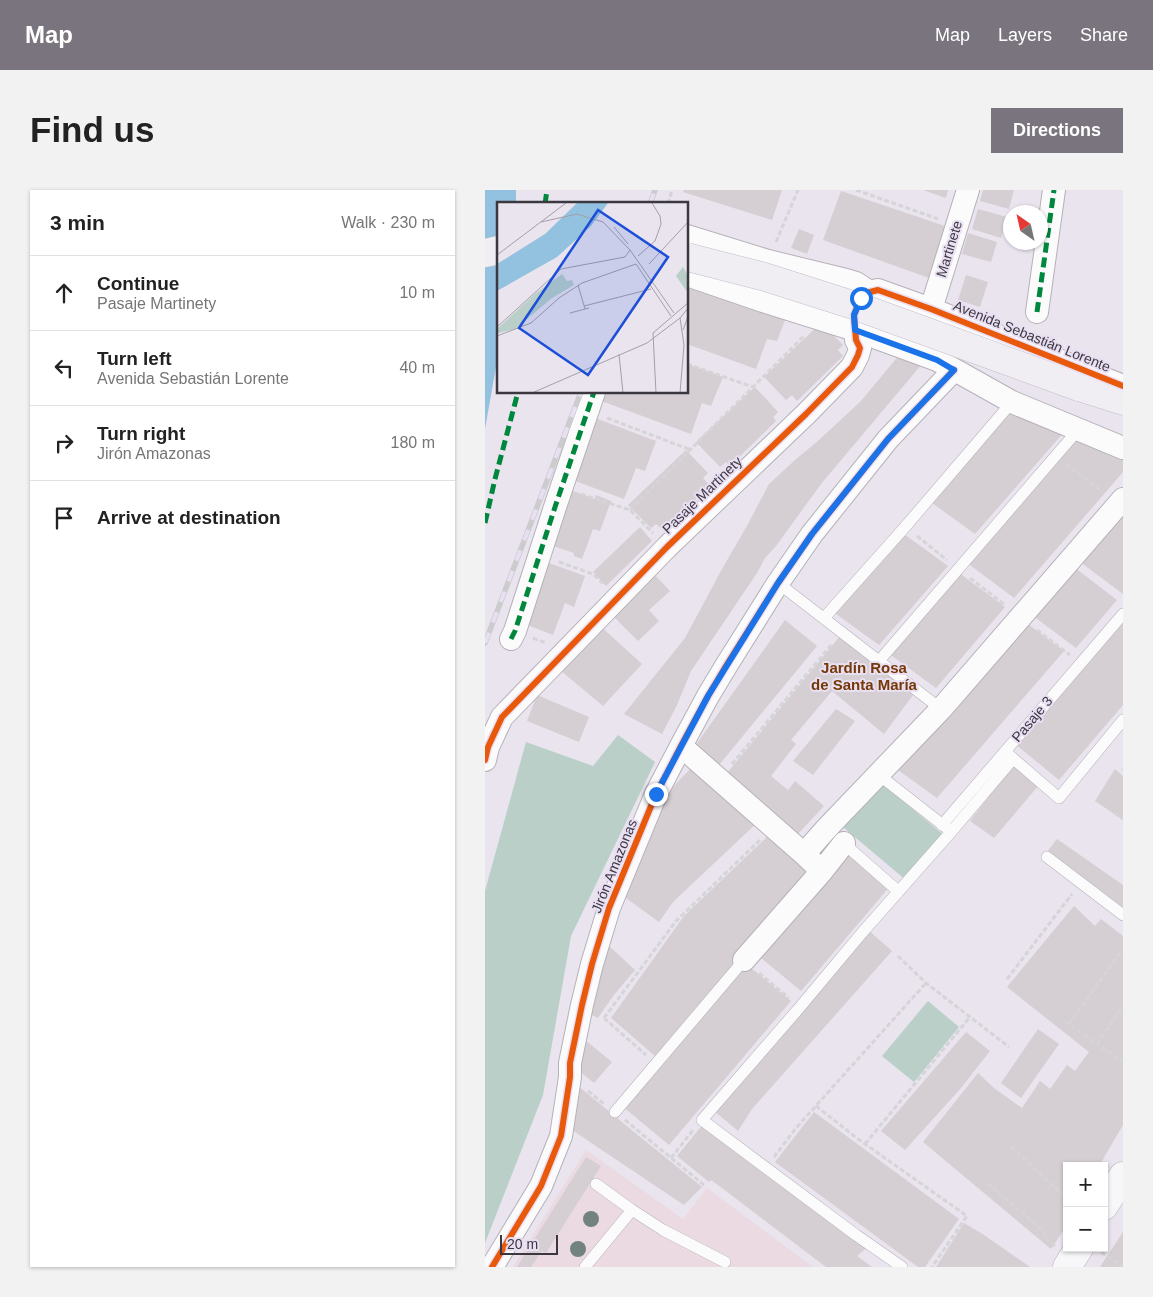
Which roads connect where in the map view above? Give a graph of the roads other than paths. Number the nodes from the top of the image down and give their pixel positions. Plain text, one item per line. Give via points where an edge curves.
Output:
1 (968, 190) edge
2 (1054, 190) edge
3 (689, 237) edge
4 (689, 258) edge
5 (689, 276) edge
6 (870, 292) junction
7 (931, 309) junction
8 (1037, 312) dead end
9 (855, 330) junction
10 (954, 370) junction
11 (1123, 386) edge
12 (1123, 401) edge
13 (591, 402) edge
14 (1012, 402) junction
15 (1078, 430) junction
16 (1123, 448) edge
17 (1121, 502) edge
18 (778, 583) junction
19 (1123, 614) edge
20 (823, 618) junction
21 (513, 635) road end
22 (879, 661) junction
23 (941, 709) junction
24 (1123, 720) edge
25 (681, 746) junction
26 (1009, 755) junction
27 (485, 760) edge
28 (879, 775) junction
29 (827, 828) junction
30 (946, 828) junction
31 (844, 843) junction
32 (804, 854) junction
33 (1047, 857) dead end
34 (822, 871) junction
35 (899, 891) junction
36 (1123, 915) edge
37 (744, 960) joint
38 (615, 1112) road end
39 (1123, 1176) edge
40 (596, 1184) dead end
41 (1108, 1200) edge
42 (632, 1210) junction
43 (725, 1262) dead end
44 (492, 1267) edge
45 (585, 1267) edge
46 (902, 1267) edge

1 - 7 street, Martinete
2 - 8 street
3 - 6 street via 846,280
4 - 12 highway, bridge via 856,306
5 - 9 street
6 - 7 street via 878,290
6 - 9 street, Pasaje Martinety via 861,298 854,315
7 - 11 street, Avenida Sebastián Lorente
9 - 10 street via 937,360
9 - 27 street, Pasaje Martinety via 860,348 851,367 501,716
10 - 14 street
10 - 18 street, Jirón Amazonas via 888,439 812,534
13 - 21 street
14 - 15 street
14 - 20 lane
15 - 16 street
15 - 22 lane
17 - 23 street
18 - 20 lane
18 - 25 street, Jirón Amazonas
19 - 26 lane, Pasaje 3 via 1080,663
20 - 22 lane
22 - 23 lane
23 - 28 street
24 - 26 lane via 1059,798
25 - 32 street
25 - 44 street, Jirón Amazonas via 656,794 609,908 583,998 570,1063 561,1136 541,1186
26 - 30 lane, Pasaje 3
28 - 29 street
28 - 30 lane
29 - 31 lane
29 - 32 street
30 - 35 lane, Pasaje 3
31 - 34 street
31 - 35 lane
32 - 34 street
33 - 36 lane
34 - 37 street
35 - 46 lane, Pasaje 3 via 702,1120
37 - 38 lane
39 - 41 street
40 - 42 lane
42 - 43 lane
42 - 45 lane

